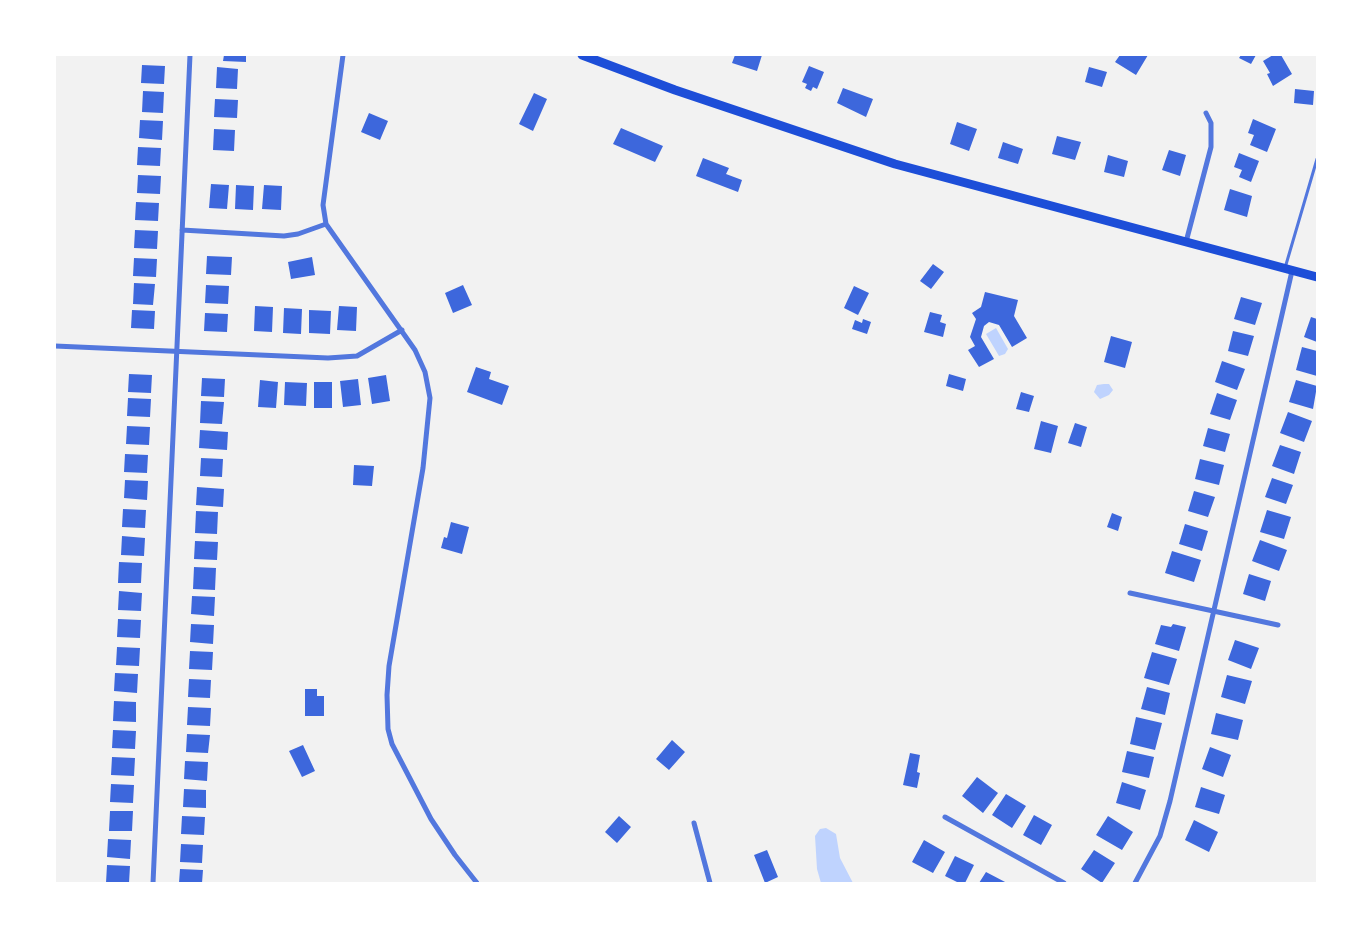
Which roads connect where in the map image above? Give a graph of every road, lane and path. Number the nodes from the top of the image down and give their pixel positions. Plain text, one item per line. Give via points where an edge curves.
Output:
1 (190, 55) edge
2 (343, 55) edge
3 (582, 55) edge
4 (1206, 113) dead end
5 (1317, 159) edge
6 (326, 224) junction
7 (182, 230) junction
8 (1186, 242) junction
9 (1288, 270) junction
10 (1317, 278) edge
11 (402, 330) junction
12 (55, 346) edge
13 (177, 351) junction
14 (1130, 593) dead end
15 (1215, 612) junction
16 (1278, 625) dead end
17 (945, 817) dead end
18 (694, 823) dead end
19 (152, 883) edge
20 (477, 883) edge
21 (710, 883) edge
22 (1064, 883) edge
23 (1135, 883) edge

1 - 7 street
2 - 6 street via 323,205
3 - 8 main road via 895,164
4 - 8 street via 1211,123 1211,147
5 - 9 lane
6 - 7 street via 284,236
6 - 11 street
7 - 13 street
8 - 9 main road
9 - 10 main road
9 - 15 street
11 - 13 street via 374,348 344,358
11 - 20 street via 425,372 430,412 389,666 386,695 388,729 392,744 431,819
12 - 13 street
13 - 19 street
14 - 15 street
15 - 16 street
15 - 23 street via 1160,836
17 - 22 street
18 - 21 street

